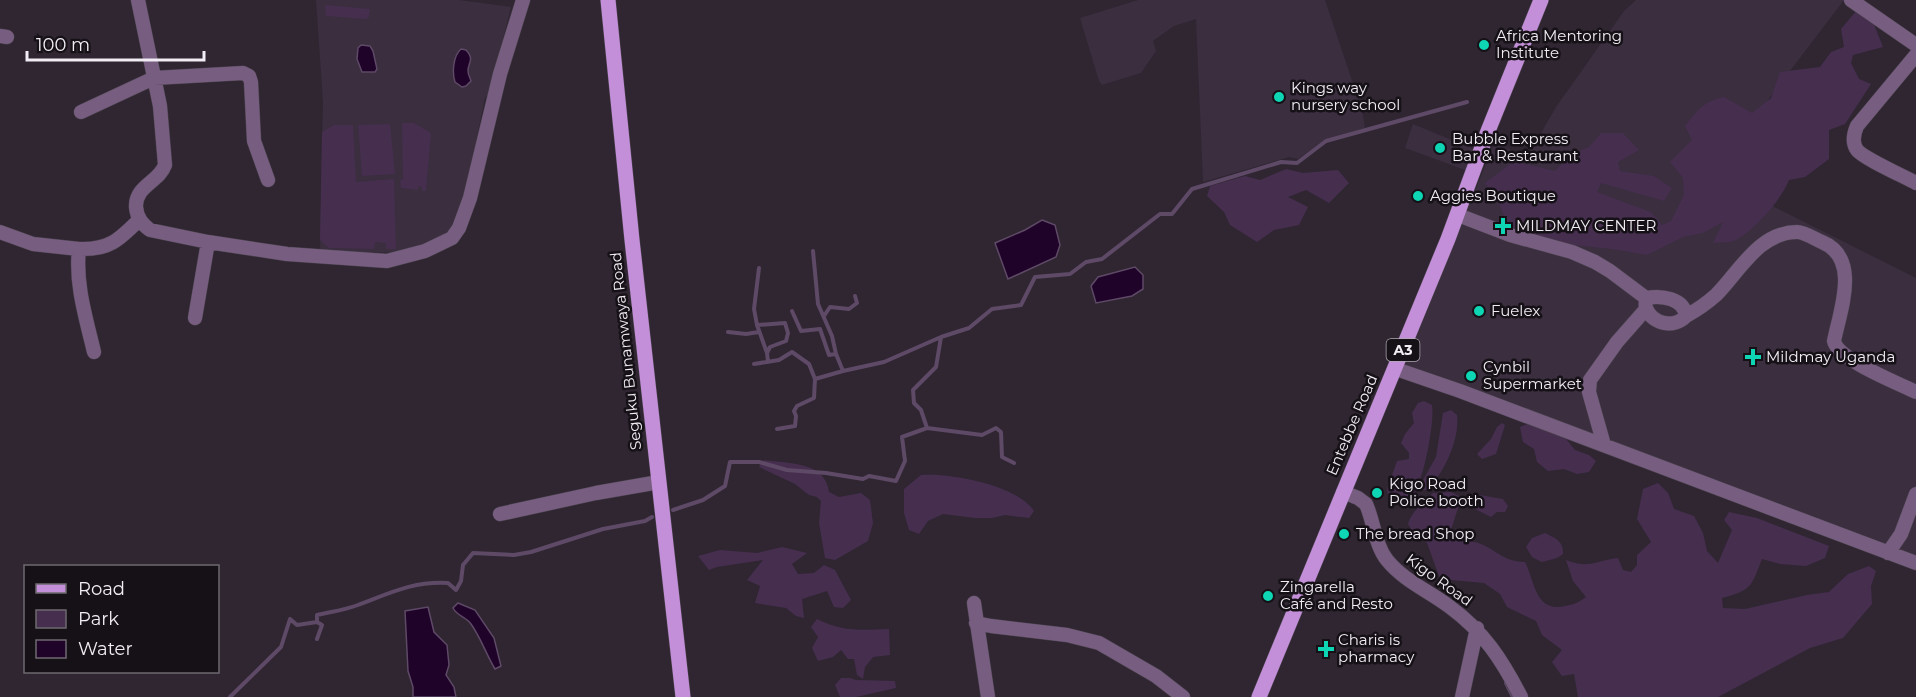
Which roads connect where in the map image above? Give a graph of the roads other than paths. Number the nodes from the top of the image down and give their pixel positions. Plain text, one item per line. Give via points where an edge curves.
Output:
1 (138, 0) edge
2 (523, 0) edge
3 (608, 0) edge
4 (1541, 0) edge
5 (1851, 0) edge
6 (1916, 45) edge
7 (1916, 55) edge
8 (154, 78) junction
9 (81, 112) dead end
10 (268, 180) dead end
11 (1916, 183) edge
12 (1458, 215) junction
13 (140, 220) junction
14 (0, 232) edge
15 (208, 242) junction
16 (79, 249) junction
17 (1646, 304) junction
18 (1686, 316) junction
19 (195, 318) dead end
20 (94, 352) dead end
21 (1396, 369) junction
22 (1916, 392) edge
23 (1604, 445) junction
24 (659, 482) junction
25 (1342, 492) junction
26 (1916, 494) edge
27 (500, 514) dead end
28 (1888, 553) junction
29 (1916, 563) edge
30 (974, 603) dead end
31 (976, 623) junction
32 (1477, 628) junction
33 (683, 697) edge
34 (988, 697) edge
35 (1183, 697) edge
36 (1259, 697) edge
37 (1462, 697) edge
38 (1521, 697) edge

1 - 8 street
2 - 15 street via 500,74 470,198 452,238 426,251 387,261 286,254
3 - 24 main road, Seguku Bunamwaya Road
4 - 12 main road, Entebbe Road / A3
5 - 6 street
7 - 11 street via 1854,133 1855,145 1861,153
8 - 9 street
8 - 10 street via 240,72 249,76 254,141
8 - 13 street via 165,165 138,194 136,210
12 - 17 street via 1595,262
12 - 21 main road, Entebbe Road / A3
13 - 15 street via 150,230
13 - 16 street via 113,243
14 - 16 street via 33,244
15 - 19 street
16 - 20 street via 81,296
17 - 18 street via 1656,320 1673,325
17 - 18 street via 1654,296 1667,298 1679,303
17 - 23 street via 1590,380 1589,392
18 - 22 street via 1716,295 1756,250 1776,236 1798,232 1829,244 1843,261 1846,279 1835,346 1845,356
21 - 23 street
21 - 25 main road, Entebbe Road / A3
23 - 28 street
24 - 27 street
24 - 33 main road, Seguku Bunamwaya Road
25 - 32 street, Kigo Road via 1366,504 1386,558 1400,574
25 - 36 main road, Entebbe Road / A3
26 - 28 street
28 - 29 street
30 - 31 street
31 - 34 street
31 - 35 street via 1099,643
32 - 37 street
32 - 38 street, Kigo Road

